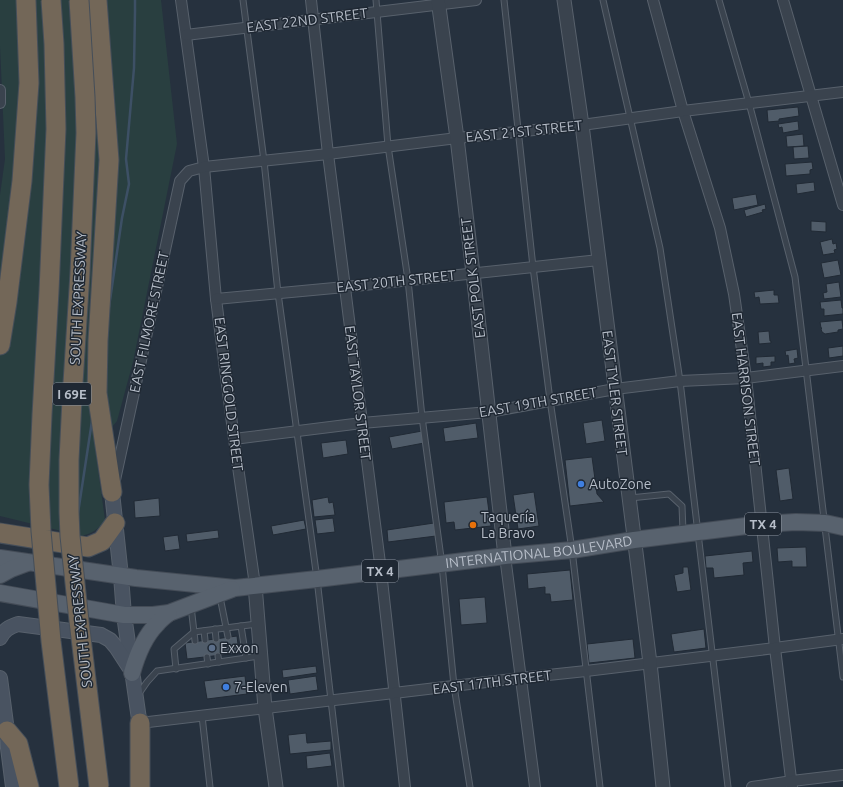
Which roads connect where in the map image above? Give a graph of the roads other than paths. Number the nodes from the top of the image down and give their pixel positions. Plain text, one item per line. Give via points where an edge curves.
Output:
1 (26, 0) edge
2 (51, 0) edge
3 (78, 0) edge
4 (97, 0) edge
5 (181, 0) edge
6 (243, 0) edge
7 (311, 0) edge
8 (376, 0) edge
9 (476, 0) edge
10 (504, 0) edge
11 (564, 0) edge
12 (603, 0) edge
13 (652, 0) edge
14 (719, 0) edge
15 (783, 0) edge
16 (439, 2) edge
17 (378, 12) junction
18 (313, 20) junction
19 (246, 28) junction
20 (186, 35) junction
21 (0, 90) edge
22 (843, 92) edge
23 (811, 96) junction
24 (0, 103) edge
25 (749, 103) junction
26 (683, 111) junction
27 (630, 118) junction
28 (582, 125) junction
29 (518, 132) junction
30 (457, 138) junction
31 (388, 146) junction
32 (328, 154) junction
33 (264, 161) junction
34 (204, 167) junction
35 (843, 205) edge
36 (598, 260) junction
37 (534, 267) junction
38 (473, 273) junction
39 (408, 280) junction
40 (345, 287) junction
41 (278, 293) junction
42 (216, 299) junction
43 (0, 345) edge
44 (843, 366) edge
45 (806, 370) junction
46 (746, 378) junction
47 (680, 381) junction
48 (615, 389) junction
49 (550, 400) junction
50 (489, 412) junction
51 (422, 417) junction
52 (362, 423) junction
53 (297, 431) junction
54 (234, 439) junction
55 (112, 492) junction
56 (629, 498) junction
57 (115, 522) junction
58 (825, 523) junction
59 (762, 524) junction
60 (843, 527) edge
61 (0, 533) edge
62 (691, 533) junction
63 (634, 540) junction
64 (572, 550) junction
65 (505, 556) junction
66 (0, 558) edge
67 (29, 562) junction
68 (442, 564) junction
69 (381, 571) junction
70 (0, 575) edge
71 (121, 576) junction
72 (317, 580) junction
73 (255, 586) junction
74 (235, 588) junction
75 (0, 594) edge
76 (219, 594) junction
77 (191, 605) junction
78 (169, 613) junction
79 (124, 615) junction
80 (258, 624) junction
81 (241, 626) junction
82 (226, 628) junction
83 (215, 629) junction
84 (204, 631) junction
85 (194, 632) junction
86 (0, 638) edge
87 (228, 638) dead end
88 (216, 639) dead end
89 (841, 639) edge
90 (205, 640) dead end
91 (195, 641) dead end
92 (776, 648) junction
93 (218, 656) dead end
94 (260, 656) junction
95 (712, 656) junction
96 (207, 657) dead end
97 (197, 658) dead end
98 (246, 658) junction
99 (219, 662) junction
100 (650, 663) junction
101 (208, 664) junction
102 (198, 665) junction
103 (176, 668) junction
104 (586, 671) junction
105 (132, 673) junction
106 (843, 677) edge
107 (0, 678) edge
108 (520, 678) junction
109 (454, 686) junction
110 (394, 694) junction
111 (136, 698) junction
112 (331, 701) junction
113 (265, 708) junction
114 (202, 716) junction
115 (140, 723) junction
116 (5, 742) edge
117 (843, 775) edge
118 (792, 784) edge
119 (13, 787) edge
120 (29, 787) edge
121 (69, 787) edge
122 (98, 787) edge
123 (140, 787) edge
124 (148, 787) edge
125 (210, 787) edge
126 (276, 787) edge
127 (341, 787) edge
128 (405, 787) edge
129 (470, 787) edge
130 (535, 787) edge
131 (600, 787) edge
132 (663, 787) edge
133 (728, 787) edge
134 (752, 787) edge

1 - 43 highway via 28,83 22,181
2 - 121 highway, SOUTH EXPRESSWAY / I 69E, bridge via 56,129 42,415 41,531
3 - 122 highway, SOUTH EXPRESSWAY / I 69E, bridge via 86,133 69,460 69,512
4 - 55 highway via 109,160 97,393
5 - 20 street, EAST RINGGOLD STREET
6 - 19 lane
7 - 18 street, EAST TAYLOR STREET
8 - 17 lane
9 - 16 street, EAST 22ND STREET
10 - 29 lane
11 - 28 street, EAST TYLER STREET
12 - 27 lane
13 - 26 street, EAST HARRISON STREET
14 - 25 lane
15 - 23 street
16 - 17 street, EAST 22ND STREET
16 - 30 street, EAST POLK STREET
17 - 18 street, EAST 22ND STREET
17 - 31 lane
18 - 19 street, EAST 22ND STREET
18 - 32 street, EAST TAYLOR STREET
19 - 20 street, EAST 22ND STREET
19 - 33 lane
20 - 34 street, EAST RINGGOLD STREET
21 - 24 street
22 - 23 street, EAST 21ST STREET
23 - 25 street, EAST 21ST STREET
23 - 35 street
25 - 26 street, EAST 21ST STREET
25 - 45 lane via 795,277
26 - 27 street, EAST 21ST STREET
26 - 46 street, EAST HARRISON STREET via 720,228 734,294
27 - 28 street, EAST 21ST STREET
27 - 47 lane via 660,248
28 - 29 street, EAST 21ST STREET
28 - 36 street, EAST TYLER STREET
29 - 30 street, EAST 21ST STREET
29 - 37 lane
30 - 31 street, EAST 21ST STREET
30 - 38 street, EAST POLK STREET
31 - 32 street, EAST 21ST STREET
31 - 39 lane
32 - 33 street, EAST 21ST STREET
32 - 40 street, EAST TAYLOR STREET
33 - 34 street, EAST 21ST STREET
33 - 41 lane
34 - 42 street, EAST RINGGOLD STREET
34 - 55 street, EAST FILMORE STREET via 189,171 180,181
36 - 37 street, EAST 20TH STREET
36 - 48 street, EAST TYLER STREET
37 - 38 street, EAST 20TH STREET
37 - 49 lane
38 - 39 street, EAST 20TH STREET
38 - 50 street, EAST POLK STREET
39 - 40 street, EAST 20TH STREET
39 - 51 lane
40 - 41 street, EAST 20TH STREET
40 - 52 street, EAST TAYLOR STREET
41 - 42 street, EAST 20TH STREET
41 - 53 lane
42 - 54 street, EAST RINGGOLD STREET
44 - 45 street, EAST 19TH STREET
45 - 46 street, EAST 19TH STREET
45 - 58 lane
46 - 47 street, EAST 19TH STREET
46 - 59 street, EAST HARRISON STREET
47 - 48 street, EAST 19TH STREET
47 - 62 lane
48 - 49 street, EAST 19TH STREET
48 - 56 street, EAST TYLER STREET
49 - 50 street, EAST 19TH STREET
49 - 64 lane
50 - 51 street, EAST 19TH STREET
50 - 65 street, EAST POLK STREET
51 - 52 street, EAST 19TH STREET
51 - 68 lane
52 - 53 street, EAST 19TH STREET
52 - 69 street, EAST TAYLOR STREET
53 - 54 street, EAST 19TH STREET
53 - 72 lane
54 - 73 street, EAST RINGGOLD STREET
55 - 57 main road
56 - 62 lane via 669,494 682,506
56 - 63 street, EAST TYLER STREET
57 - 61 highway via 102,542 88,547
57 - 71 main road
58 - 59 main road, INTERNATIONAL BOULEVARD / TX 4
58 - 60 main road, INTERNATIONAL BOULEVARD / TX 4
58 - 89 lane
59 - 62 main road, INTERNATIONAL BOULEVARD / TX 4
59 - 92 street, EAST HARRISON STREET
62 - 63 main road, INTERNATIONAL BOULEVARD / TX 4
62 - 95 lane
63 - 64 main road, INTERNATIONAL BOULEVARD / TX 4
63 - 100 street, EAST TYLER STREET
64 - 65 main road, INTERNATIONAL BOULEVARD / TX 4
64 - 104 lane
65 - 68 main road, INTERNATIONAL BOULEVARD / TX 4
65 - 108 street
66 - 67 main road, INTERNATIONAL BOULEVARD / TX 4
67 - 70 main road
67 - 71 main road, INTERNATIONAL BOULEVARD / TX 4
68 - 69 main road, INTERNATIONAL BOULEVARD / TX 4
68 - 109 lane
69 - 72 main road, INTERNATIONAL BOULEVARD / TX 4
69 - 110 street, EAST TAYLOR STREET
71 - 74 main road, INTERNATIONAL BOULEVARD / TX 4
71 - 79 main road
72 - 73 main road, INTERNATIONAL BOULEVARD / TX 4
72 - 112 lane
73 - 74 main road, INTERNATIONAL BOULEVARD / TX 4
73 - 80 street, EAST RINGGOLD STREET
74 - 76 main road, INTERNATIONAL BOULEVARD / TX 4
75 - 79 main road, INTERNATIONAL BOULEVARD / TX 4
76 - 77 main road, INTERNATIONAL BOULEVARD / TX 4
76 - 82 lane
77 - 78 main road, INTERNATIONAL BOULEVARD / TX 4
77 - 85 lane
78 - 79 main road, INTERNATIONAL BOULEVARD / TX 4
78 - 105 main road via 144,641
79 - 105 main road
80 - 81 lane
80 - 94 street, EAST RINGGOLD STREET
81 - 82 lane
81 - 98 lane
82 - 83 lane
82 - 87 lane
83 - 84 lane
83 - 88 lane
84 - 85 lane
84 - 90 lane
85 - 91 lane
85 - 103 lane via 174,649
86 - 105 main road via 9,627 18,624 101,636 113,643
89 - 92 street, EAST 17TH STREET
89 - 106 lane
92 - 95 street, EAST 17TH STREET
92 - 118 street, EAST HARRISON STREET
93 - 99 lane
94 - 98 lane
94 - 113 street, EAST RINGGOLD STREET
95 - 100 street, EAST 17TH STREET
95 - 133 lane
96 - 101 lane
97 - 102 lane
98 - 99 lane via 231,657
99 - 101 lane
100 - 104 street, EAST 17TH STREET
100 - 132 street, EAST TYLER STREET
101 - 102 lane
102 - 103 lane
103 - 111 lane via 157,671
104 - 108 street, EAST 17TH STREET
104 - 131 lane
105 - 111 main road
107 - 116 main road
108 - 109 street, EAST 17TH STREET
108 - 130 street
109 - 110 street, EAST 17TH STREET
109 - 129 lane
110 - 112 street, EAST 17TH STREET
110 - 128 street, EAST TAYLOR STREET
111 - 115 main road
112 - 113 street, EAST 17TH STREET
112 - 127 lane
113 - 114 street, EAST 17TH STREET
113 - 126 street, EAST RINGGOLD STREET
114 - 115 street, EAST 17TH STREET
114 - 125 lane
115 - 123 highway
115 - 124 main road
116 - 119 main road
116 - 120 highway via 18,744
117 - 118 street
118 - 134 street

